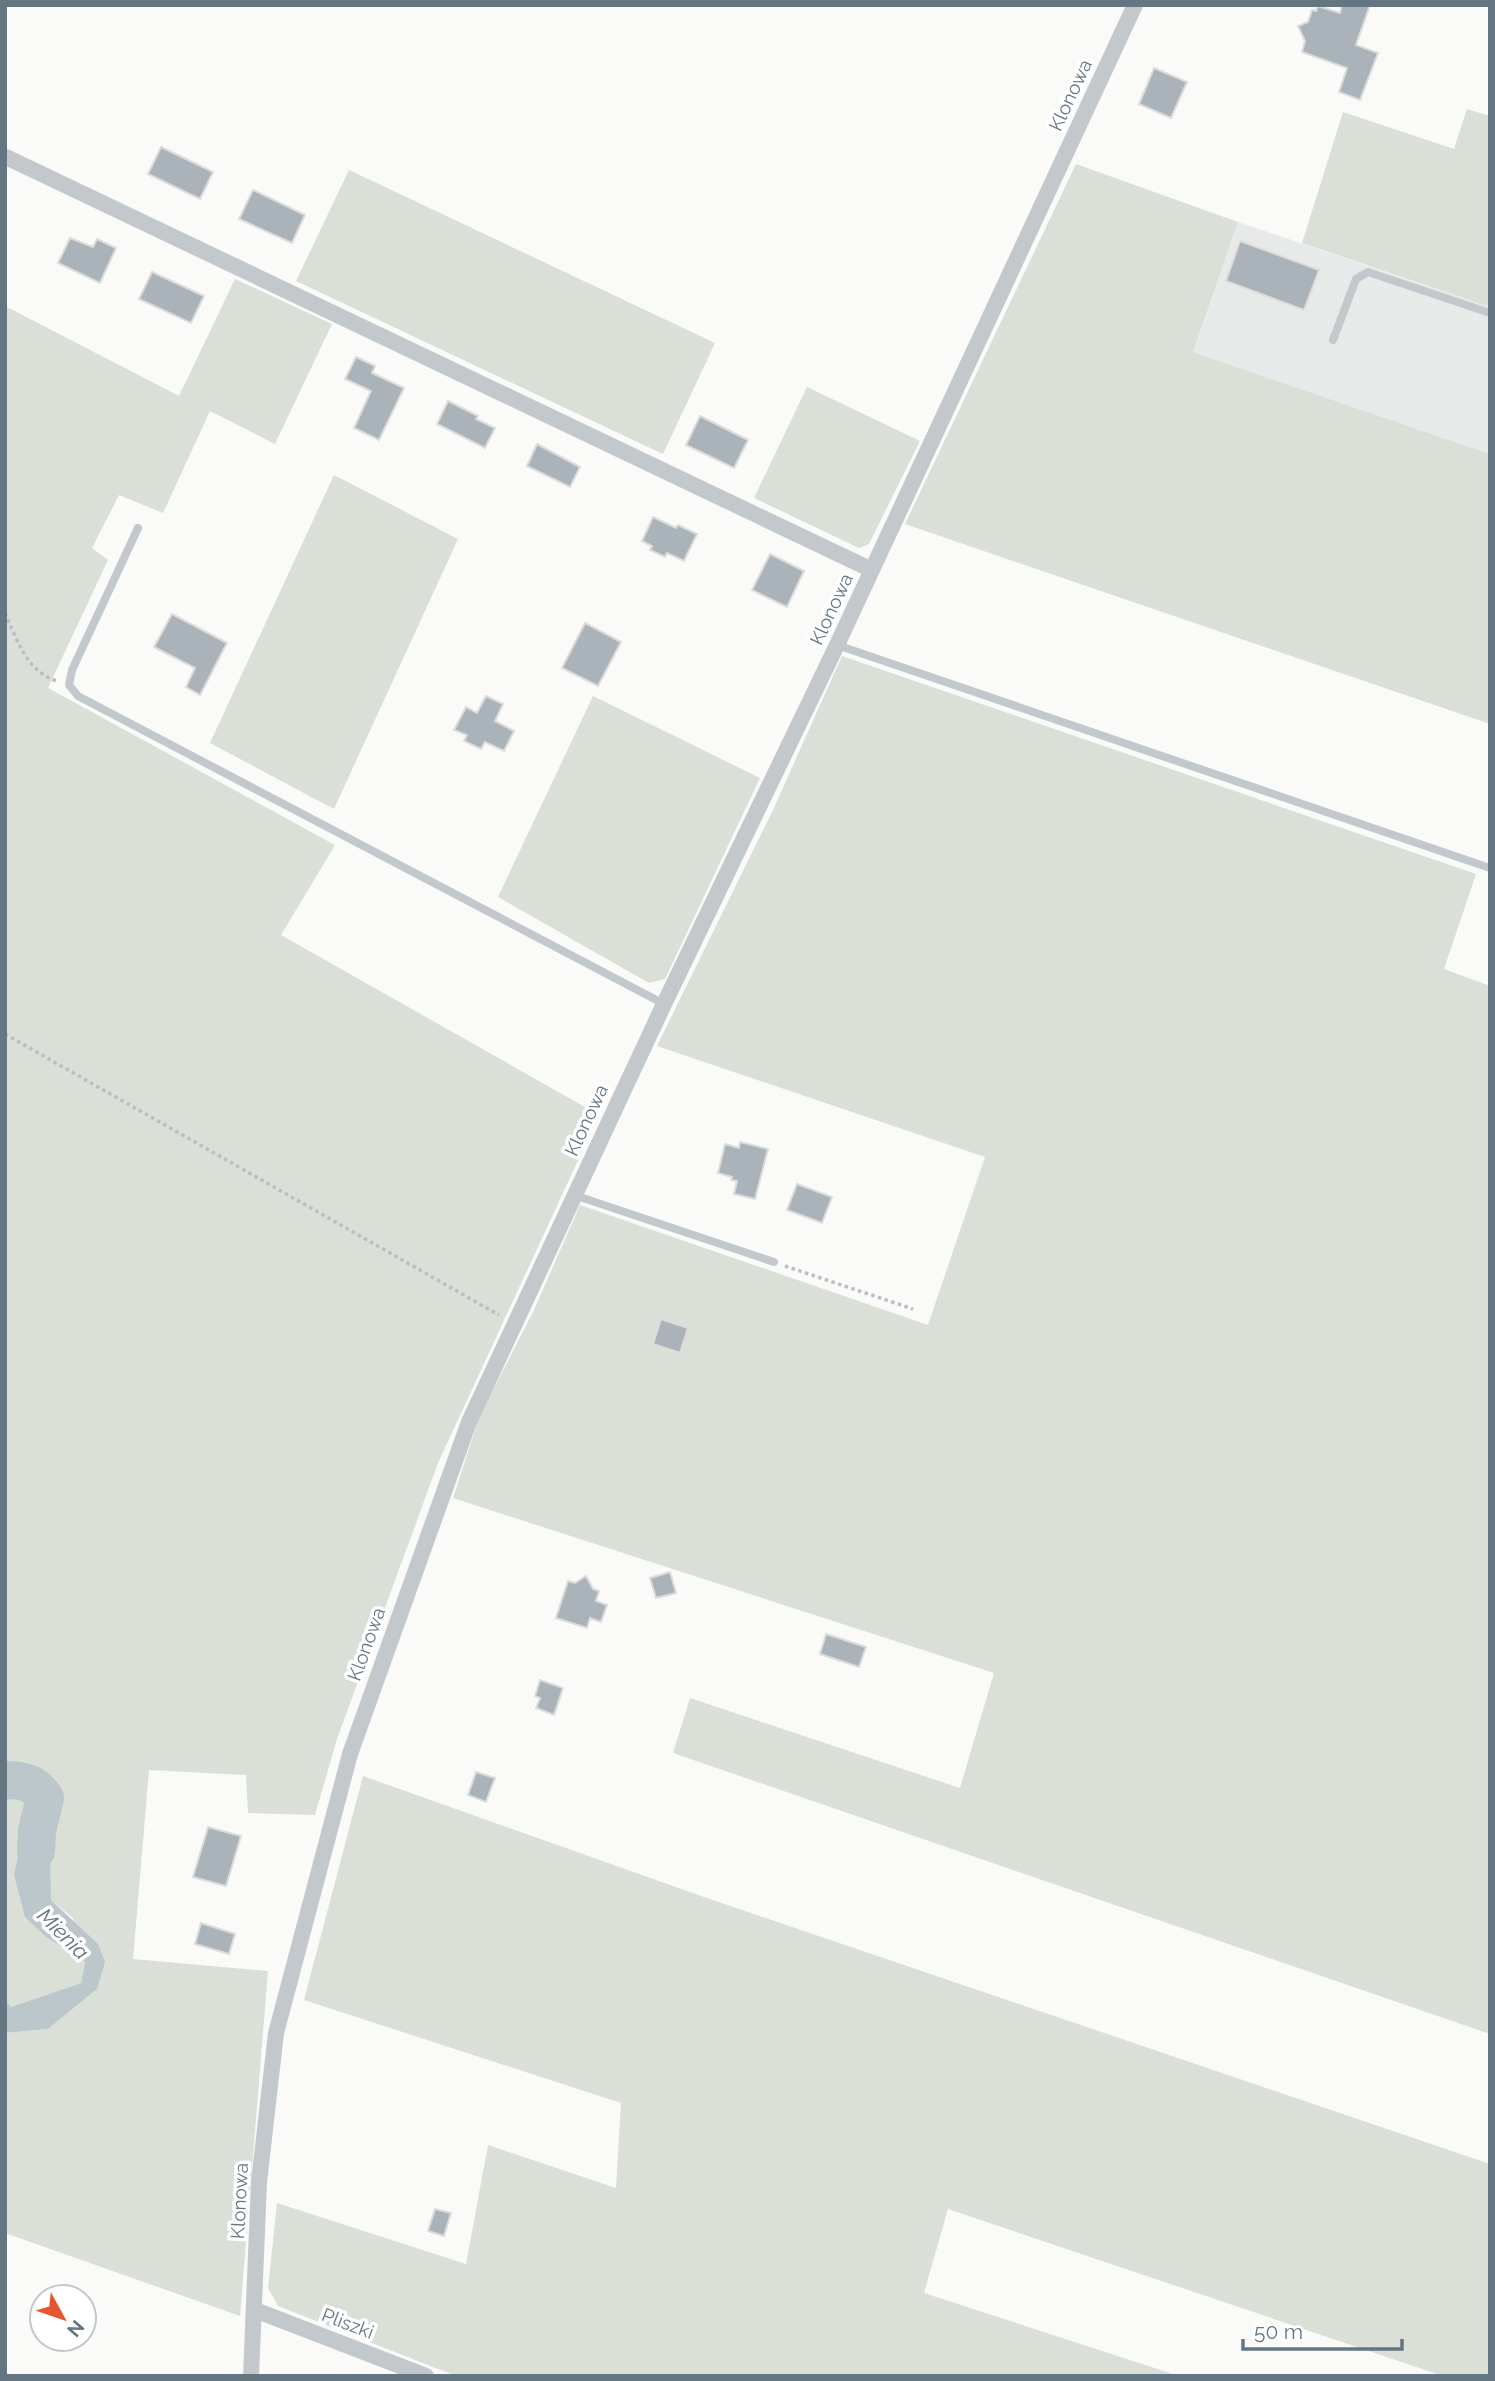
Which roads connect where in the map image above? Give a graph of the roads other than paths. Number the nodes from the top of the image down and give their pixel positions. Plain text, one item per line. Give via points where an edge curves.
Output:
1 (1135, 5) edge
2 (6, 156) edge
3 (1490, 313) edge
4 (1333, 340) dead end
5 (138, 528) dead end
6 (872, 570) junction
7 (837, 645) junction
8 (1490, 868) edge
9 (664, 1004) junction
10 (573, 1195) junction
11 (774, 1262) road end
12 (255, 2310) junction
13 (251, 2376) edge
14 (426, 2376) edge

1 - 6 street, Klonowa
2 - 6 street
3 - 4 lane via 1368,272 1356,279
5 - 9 lane via 72,670 69,685 78,695
6 - 7 street, Klonowa
7 - 8 lane
7 - 9 street, Klonowa
9 - 10 street, Klonowa
10 - 11 lane
10 - 12 street, Klonowa via 469,1422 350,1754 276,2034 259,2182
12 - 13 street, Klonowa
12 - 14 street, Pliszki

